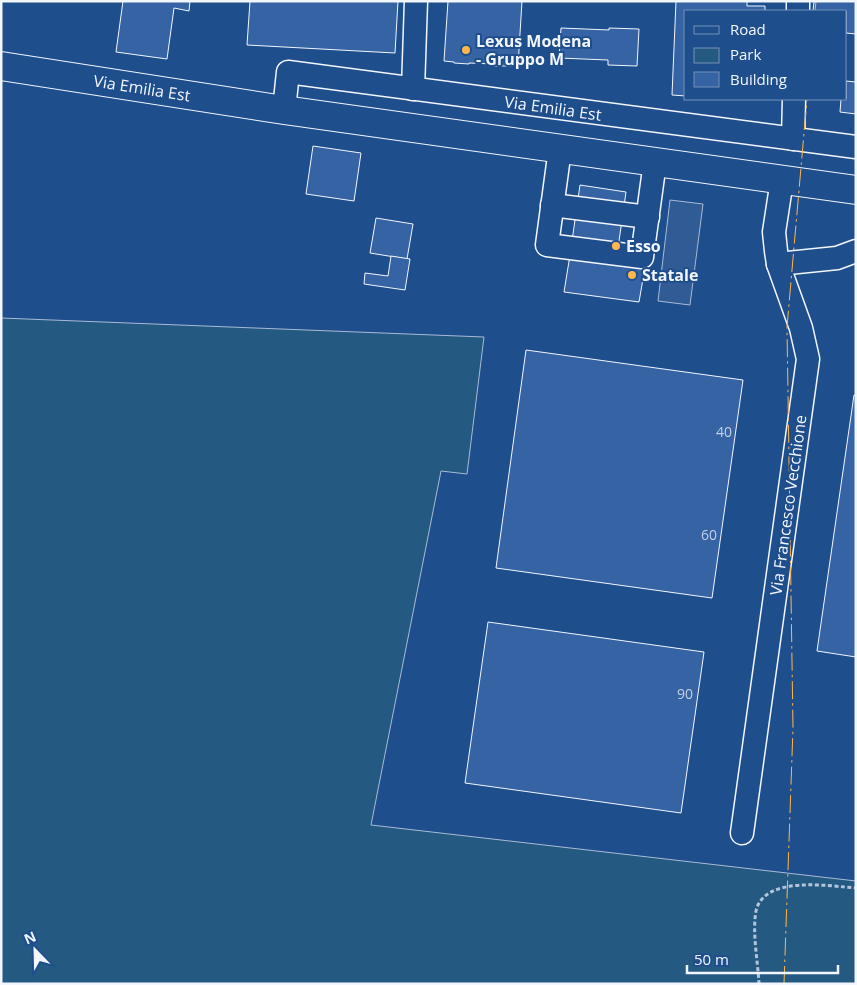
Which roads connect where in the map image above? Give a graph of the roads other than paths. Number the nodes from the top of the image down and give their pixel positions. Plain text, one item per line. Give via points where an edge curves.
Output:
1 (416, 1) edge
2 (1, 66) edge
3 (412, 89) junction
4 (794, 100) edge
5 (284, 110) junction
6 (793, 139) junction
7 (856, 147) edge
8 (560, 149) junction
9 (655, 162) junction
10 (782, 180) junction
11 (856, 190) edge
12 (552, 205) junction
13 (648, 217) junction
14 (856, 250) edge
15 (778, 264) junction
16 (742, 833) dead end

1 - 3 street
2 - 5 main road, Via Emilia Est
3 - 5 street, Via Emilia Est via 288,72
3 - 6 street, Via Emilia Est
4 - 6 street
5 - 8 main road, Via Emilia Est
6 - 7 street, Via Emilia Est
8 - 9 main road, Via Emilia Est
8 - 12 street
9 - 10 main road, Via Emilia Est
9 - 13 street
10 - 11 main road, Via Emilia Est
10 - 15 street, Via Francesco Vecchione via 774,232
12 - 13 street
12 - 13 street via 547,245 642,257
14 - 15 street via 837,258
15 - 16 street, Via Francesco Vecchione via 801,328 808,359

